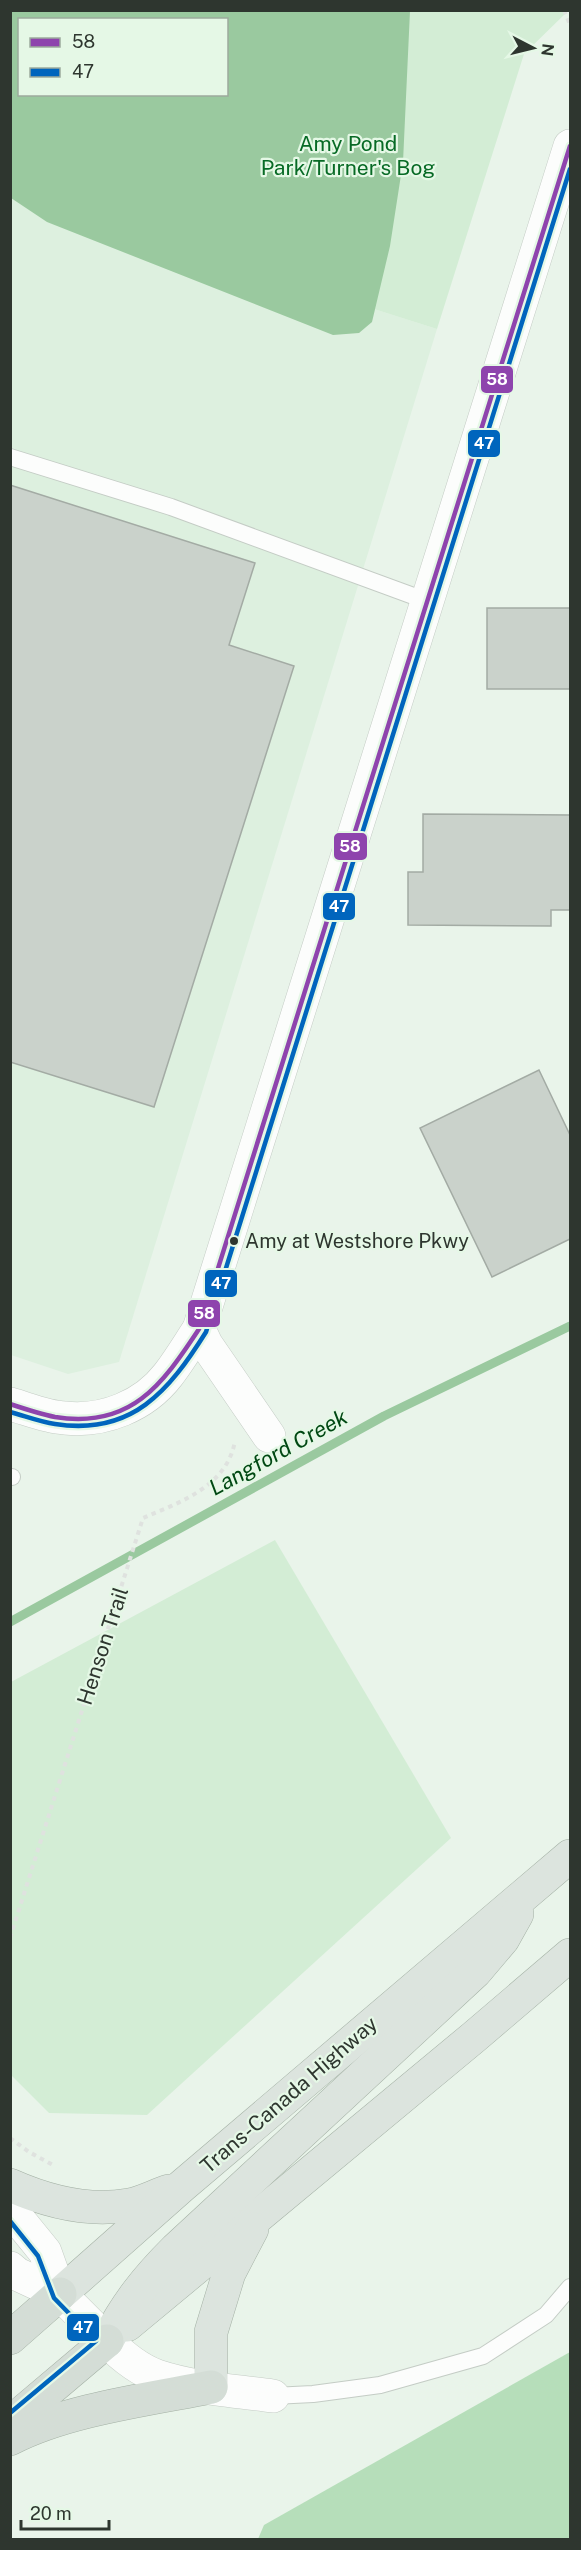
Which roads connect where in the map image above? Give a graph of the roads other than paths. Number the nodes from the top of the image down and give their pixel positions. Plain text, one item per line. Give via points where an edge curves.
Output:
1 (570, 146) edge
2 (10, 457) edge
3 (427, 601) junction
4 (199, 1329) junction
5 (10, 1404) edge
6 (269, 1436) dead end
7 (570, 1856) edge
8 (531, 1889) junction
9 (570, 1954) edge
10 (10, 2185) edge
11 (182, 2186) junction
12 (10, 2209) edge
13 (259, 2217) junction
14 (10, 2268) edge
15 (570, 2287) edge
16 (60, 2294) junction
17 (10, 2338) edge
18 (107, 2341) junction
19 (211, 2387) junction
20 (273, 2396) joint
21 (10, 2422) edge
22 (10, 2439) edge

1 - 3 street
2 - 3 lane via 171,507
3 - 4 street
4 - 5 street via 167,1376 146,1397 125,1409 88,1418 64,1418
4 - 6 street
7 - 8 highway, Trans-Canada Highway
8 - 11 highway, Trans-Canada Highway
8 - 18 highway via 503,1939 475,1972 145,2280
9 - 13 highway
10 - 11 highway via 50,2202 78,2206 130,2205
11 - 16 highway, Trans-Canada Highway
12 - 16 street via 45,2252
13 - 18 highway
13 - 19 highway via 229,2273 212,2332
14 - 16 street
15 - 20 lane via 546,2315 483,2356 380,2385
16 - 17 highway, Trans-Canada Highway
16 - 18 street
18 - 19 street via 123,2357 155,2375
18 - 21 highway
19 - 20 street
19 - 22 highway via 115,2406

